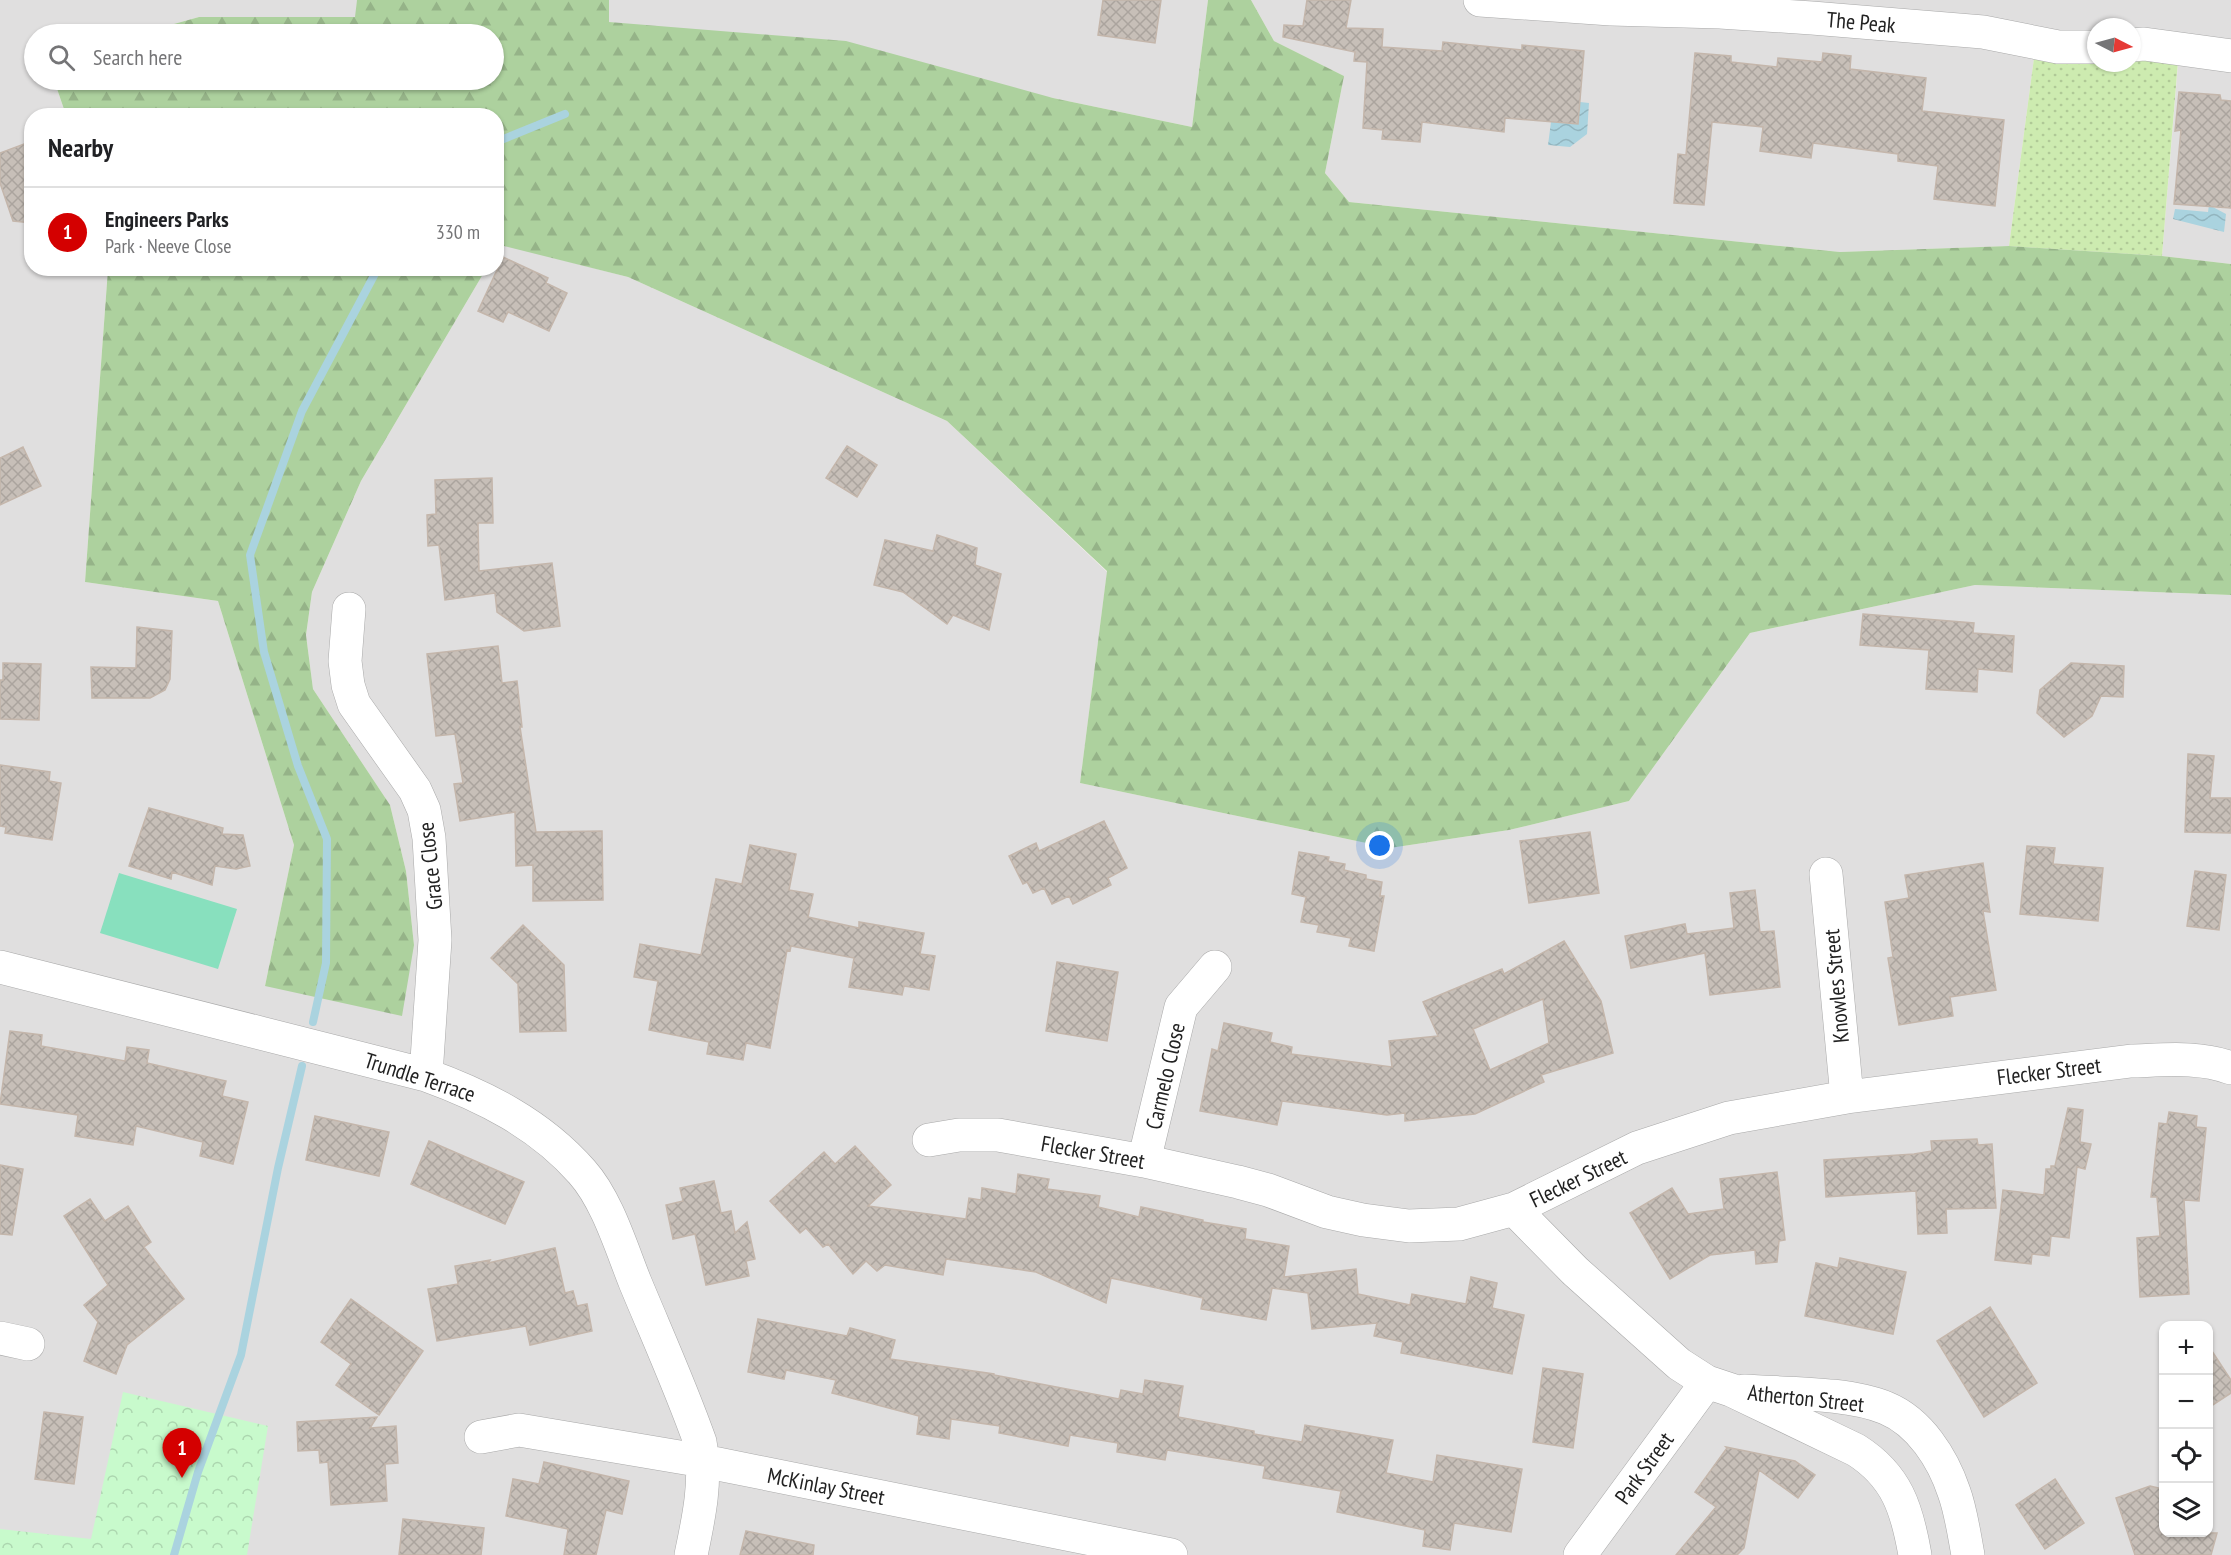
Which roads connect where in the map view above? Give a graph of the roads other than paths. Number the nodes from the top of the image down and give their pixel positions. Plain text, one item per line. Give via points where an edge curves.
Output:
1 (1480, 0) edge
2 (2141, 46) edge
3 (2087, 47) edge
4 (2231, 56) edge
5 (349, 609) dead end
6 (1826, 874) dead end
7 (0, 967) edge
8 (1215, 967) dead end
9 (2231, 1068) edge
10 (426, 1075) junction
11 (1846, 1097) junction
12 (929, 1140) dead end
13 (1144, 1161) junction
14 (1514, 1209) junction
15 (1719, 1386) junction
16 (480, 1437) dead end
17 (703, 1461) junction
18 (691, 1555) edge
19 (1171, 1555) edge
20 (1580, 1555) edge
21 (1915, 1555) edge
22 (1968, 1555) edge

1 - 3 street, The Peak via 1812,18 1983,32 2058,46
2 - 4 street
5 - 10 street, Grace Close via 345,661 354,704 415,790 424,810 429,838 435,962
6 - 11 street, Knowles Street
7 - 10 street, Trundle Terrace
8 - 13 street, Carmelo Close via 1181,1007
9 - 11 street, Flecker Street via 2176,1059 2131,1061
10 - 17 street, Trundle Terrace via 468,1090 513,1113 550,1140 583,1173 605,1209 692,1419
11 - 14 street, Flecker Street via 1729,1118 1682,1132 1637,1148
12 - 13 street, Flecker Street via 998,1135
13 - 14 street, Flecker Street via 1268,1190 1327,1212 1409,1226 1459,1224
14 - 15 street, Atherton Street via 1650,1340 1679,1364
15 - 20 street, Park Street
15 - 21 street, Atherton Street via 1874,1462 1888,1476 1902,1505
15 - 22 street, Atherton Street via 1847,1398 1887,1408 1918,1429 1939,1457 1955,1493
16 - 17 street, McKinlay Street via 519,1430
17 - 18 street, Trundle Terrace
17 - 19 street, McKinlay Street

